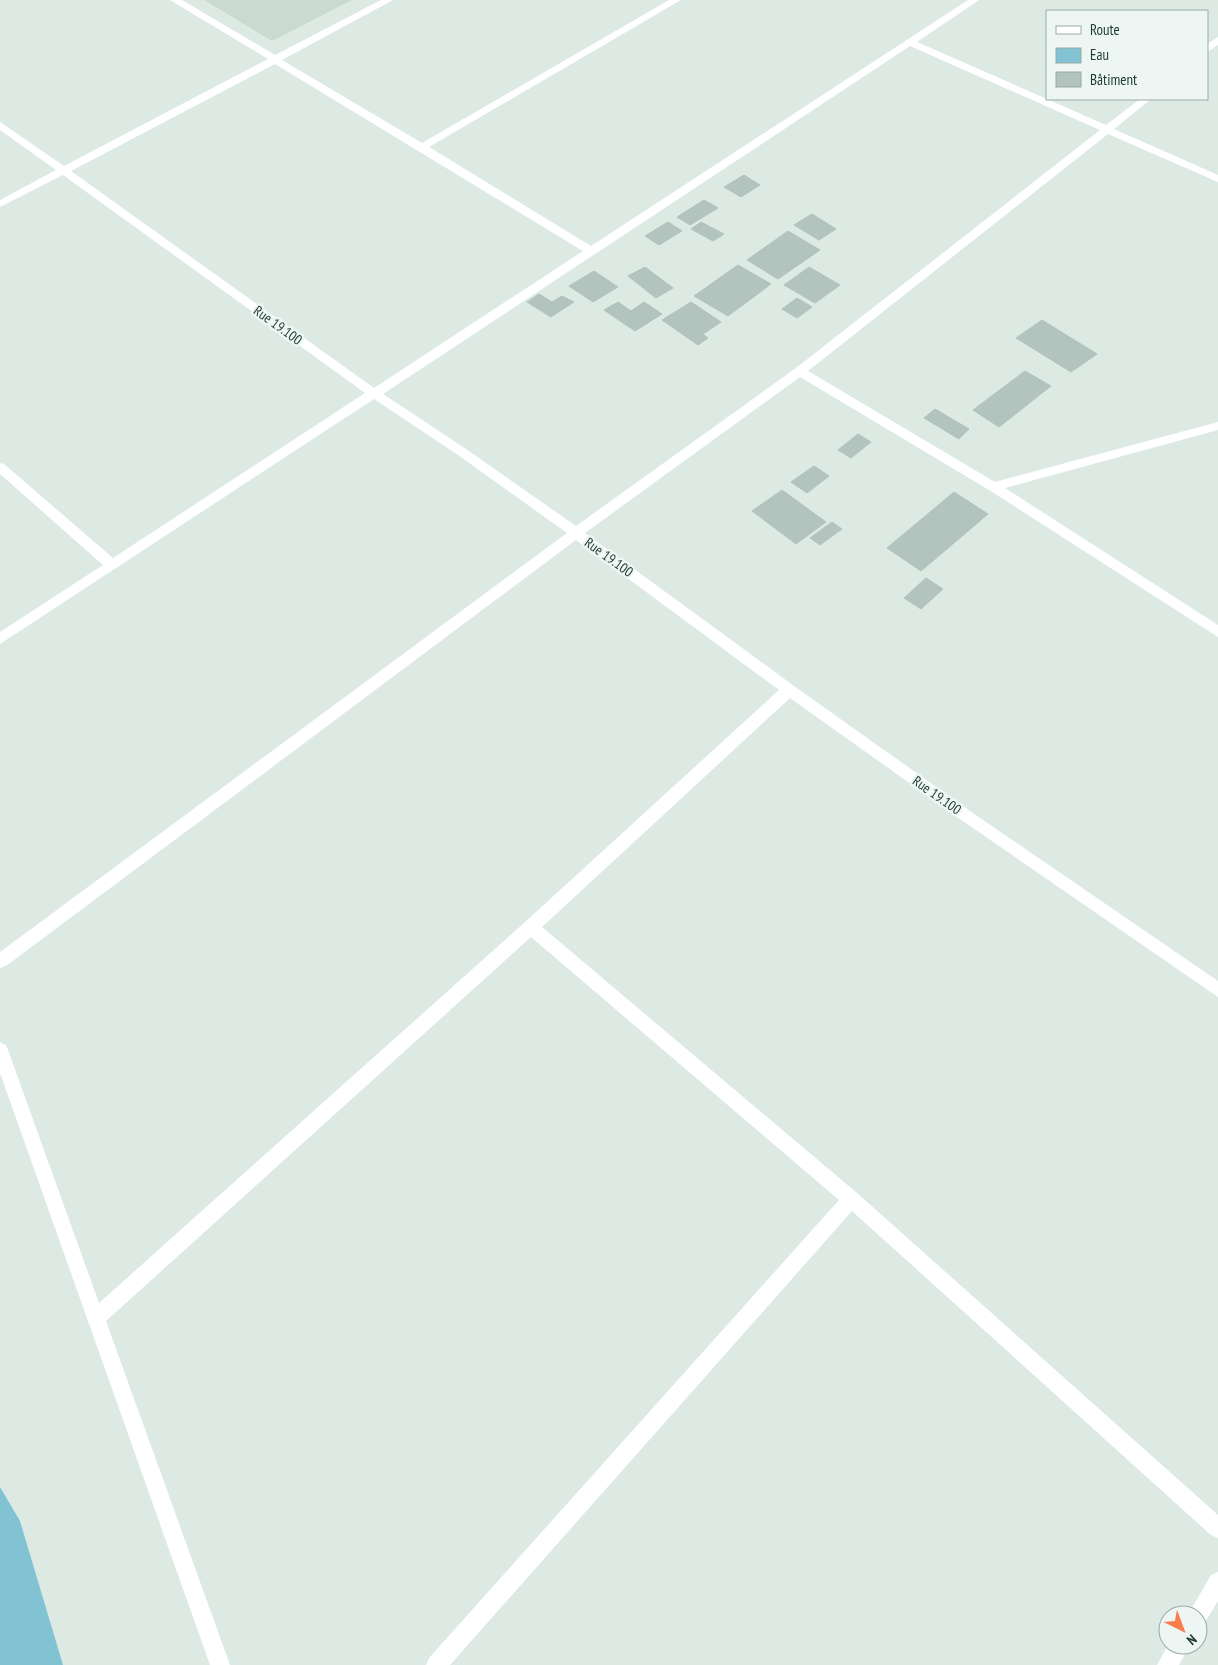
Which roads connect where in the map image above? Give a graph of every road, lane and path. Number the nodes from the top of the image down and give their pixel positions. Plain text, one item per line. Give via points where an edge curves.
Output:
1 (175, 0) edge
2 (388, 0) edge
3 (676, 0) edge
4 (974, 0) edge
5 (1218, 40) edge
6 (909, 42) junction
7 (1208, 48) edge
8 (275, 60) junction
9 (1145, 100) edge
10 (0, 125) edge
11 (1107, 131) junction
12 (422, 147) junction
13 (65, 170) junction
14 (1218, 179) edge
15 (0, 204) edge
16 (590, 250) junction
17 (800, 370) junction
18 (372, 393) junction
19 (1218, 426) edge
20 (0, 467) edge
21 (993, 487) junction
22 (576, 533) junction
23 (112, 565) junction
24 (1218, 632) edge
25 (0, 639) edge
26 (789, 690) junction
27 (531, 927) junction
28 (0, 961) edge
29 (1218, 990) edge
30 (0, 1050) edge
31 (851, 1199) junction
32 (95, 1319) junction
33 (1218, 1528) edge
34 (1218, 1582) edge
35 (1204, 1605) edge
36 (220, 1665) edge
37 (436, 1665) edge

1 - 8 street
2 - 8 street
3 - 12 street
4 - 6 street
5 - 7 street
6 - 11 street
6 - 16 street
8 - 12 street
8 - 13 street
9 - 11 street
10 - 13 street, Rue 19.100
11 - 14 street
11 - 17 street
12 - 16 street
13 - 15 street
13 - 18 street, Rue 19.100
16 - 18 street
17 - 21 street
17 - 22 street
18 - 22 street, Rue 19.100
18 - 23 street
19 - 21 street
20 - 23 street
21 - 24 street
22 - 26 street, Rue 19.100
22 - 28 street
23 - 25 street
26 - 27 street
26 - 29 street, Rue 19.100
27 - 31 street
27 - 32 street
30 - 32 street
31 - 33 street
31 - 37 street
32 - 36 street
34 - 35 street

